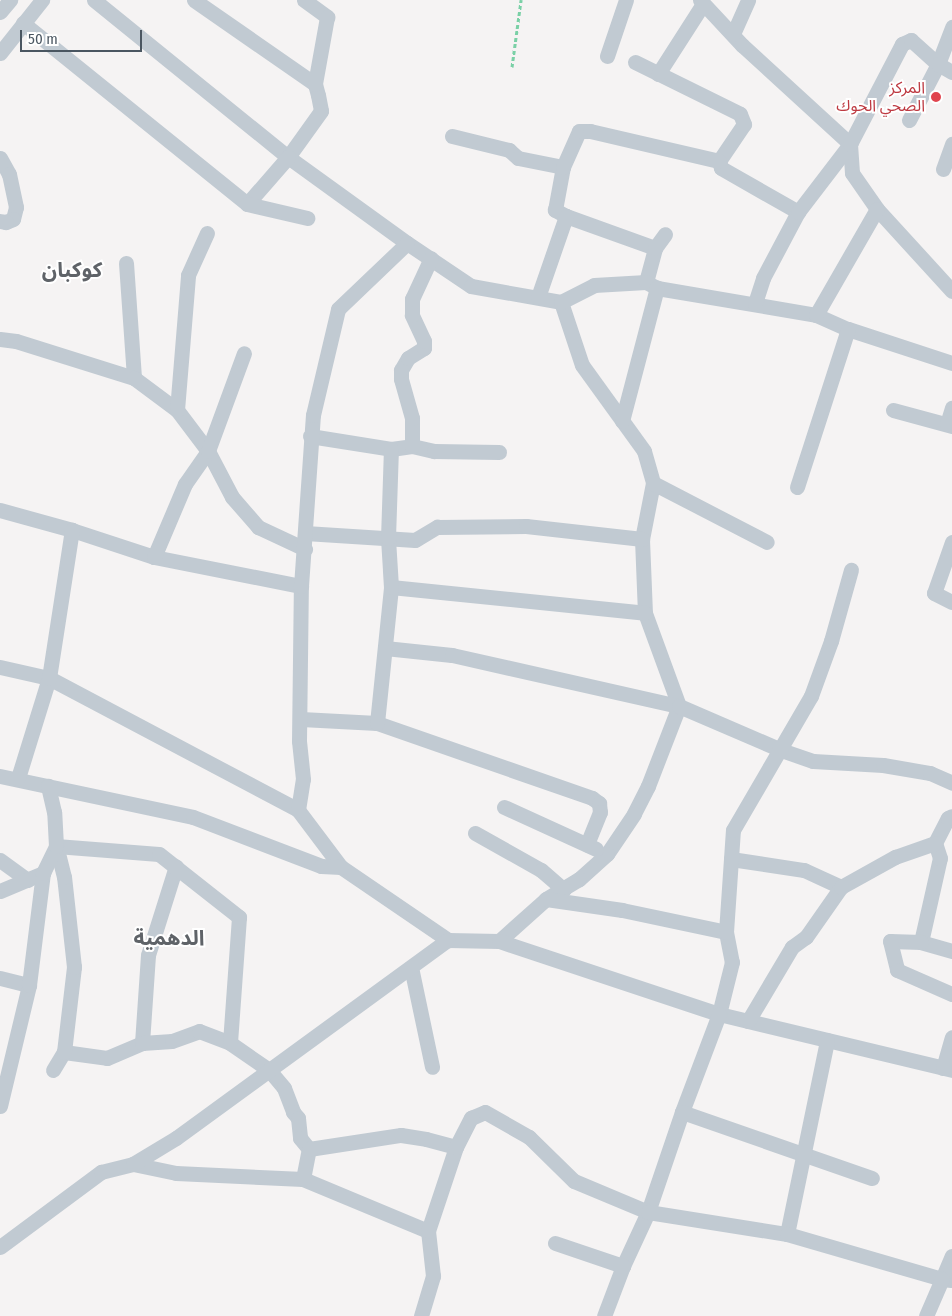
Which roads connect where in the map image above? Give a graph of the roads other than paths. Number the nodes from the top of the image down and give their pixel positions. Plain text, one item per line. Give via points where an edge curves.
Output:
1 (42, 0) edge
2 (94, 0) edge
3 (194, 0) edge
4 (304, 0) edge
5 (626, 0) edge
6 (748, 0) edge
7 (702, 2) edge
8 (24, 23) junction
9 (952, 27) edge
10 (732, 34) junction
11 (0, 53) edge
12 (607, 56) dead end
13 (635, 62) dead end
14 (938, 64) junction
15 (952, 72) edge
16 (658, 74) junction
17 (315, 84) junction
18 (909, 120) dead end
19 (452, 136) dead end
20 (850, 144) junction
21 (952, 144) edge
22 (288, 157) junction
23 (0, 158) edge
24 (719, 161) junction
25 (563, 167) junction
26 (943, 170) dead end
27 (247, 204) junction
28 (877, 209) junction
29 (798, 212) junction
30 (566, 216) junction
31 (307, 218) dead end
32 (0, 221) edge
33 (207, 233) dead end
34 (665, 234) dead end
35 (407, 243) junction
36 (654, 248) junction
37 (431, 258) junction
38 (126, 263) dead end
39 (651, 285) junction
40 (952, 291) edge
41 (538, 297) junction
42 (561, 302) junction
43 (755, 303) junction
44 (816, 315) junction
45 (848, 329) junction
46 (0, 340) edge
47 (244, 353) dead end
48 (952, 364) edge
49 (134, 378) junction
50 (952, 408) edge
51 (177, 410) junction
52 (893, 410) dead end
53 (622, 421) junction
54 (950, 425) edge
55 (310, 436) junction
56 (412, 446) junction
57 (391, 449) junction
58 (208, 451) junction
59 (499, 452) dead end
60 (653, 483) junction
61 (797, 487) dead end
62 (0, 510) edge
63 (72, 530) junction
64 (305, 533) junction
65 (388, 538) junction
66 (642, 539) junction
67 (768, 542) dead end
68 (952, 542) edge
69 (305, 549) junction
70 (154, 557) junction
71 (851, 570) dead end
72 (301, 586) junction
73 (391, 587) junction
74 (952, 602) edge
75 (644, 613) junction
76 (385, 648) junction
77 (0, 667) edge
78 (49, 678) junction
79 (678, 706) junction
80 (301, 720) junction
81 (377, 723) junction
82 (781, 750) junction
83 (0, 776) edge
84 (18, 778) junction
85 (952, 783) edge
86 (48, 786) junction
87 (504, 807) dead end
88 (298, 810) junction
89 (952, 816) edge
90 (475, 833) dead end
91 (935, 843) junction
92 (587, 845) junction
93 (56, 846) junction
94 (607, 854) junction
95 (730, 859) junction
96 (0, 860) edge
97 (946, 860) edge
98 (176, 866) junction
99 (341, 867) junction
100 (43, 873) junction
101 (28, 880) junction
102 (841, 887) junction
103 (564, 890) junction
104 (0, 891) edge
105 (546, 899) junction
106 (726, 932) junction
107 (448, 940) junction
108 (498, 940) junction
109 (921, 942) junction
110 (952, 951) edge
111 (411, 967) junction
112 (0, 978) edge
113 (29, 985) junction
114 (952, 994) edge
115 (720, 1014) junction
116 (748, 1021) junction
117 (952, 1037) edge
118 (827, 1040) junction
119 (142, 1043) junction
120 (230, 1043) junction
121 (6, 1046) edge
122 (64, 1052) junction
123 (432, 1067) dead end
124 (948, 1069) edge
125 (53, 1070) dead end
126 (269, 1070) junction
127 (0, 1106) edge
128 (682, 1112) junction
129 (456, 1147) junction
130 (309, 1149) junction
131 (804, 1154) junction
132 (133, 1164) junction
133 (872, 1178) dead end
134 (303, 1179) junction
135 (648, 1212) junction
136 (428, 1231) junction
137 (787, 1234) junction
138 (555, 1243) dead end
139 (0, 1247) edge
140 (952, 1256) edge
141 (623, 1266) junction
142 (947, 1280) edge
143 (421, 1316) edge
144 (604, 1316) edge
145 (926, 1316) edge

1 - 8 street
2 - 22 street
3 - 17 street
4 - 17 street via 327,17
5 - 12 street
6 - 10 street
7 - 10 street
7 - 16 street
8 - 11 street
8 - 27 street
9 - 14 street
10 - 20 street
13 - 16 street
14 - 15 street
14 - 18 street
14 - 20 street via 911,40 902,44
16 - 24 street via 740,114 744,124
17 - 22 street via 321,111
19 - 25 street via 510,150 518,158
20 - 28 street via 852,174
20 - 29 street
21 - 26 street
22 - 27 street
22 - 35 street
23 - 32 street via 9,174 16,207 13,219
24 - 25 street via 580,131
24 - 29 street via 721,168
25 - 30 street via 555,210
27 - 31 street
28 - 40 street
28 - 44 street
29 - 43 street via 763,278
30 - 36 street
30 - 41 street
33 - 51 street via 188,275
34 - 36 street
35 - 37 street
35 - 55 street via 338,309
36 - 39 street
37 - 41 street via 470,286
37 - 56 street via 412,299 412,315 424,348 408,358 401,370 412,418
38 - 49 street
39 - 42 street via 594,285
39 - 43 street
39 - 53 street
41 - 42 street
42 - 53 street via 582,365
43 - 44 street
44 - 45 street
45 - 48 street
45 - 61 street
46 - 49 street via 16,340
47 - 58 street
49 - 51 street
50 - 54 street
51 - 58 street
52 - 54 street
53 - 60 street via 644,451
55 - 57 street
55 - 64 street
56 - 57 street
56 - 59 street via 434,451
57 - 65 street
58 - 69 street via 232,497 258,527
58 - 70 street via 185,484
60 - 66 street
60 - 67 street
62 - 63 street
63 - 70 street
63 - 78 street
64 - 65 street
64 - 69 street
65 - 66 street via 416,540 437,528 526,526
65 - 73 street
66 - 75 street
68 - 74 street via 934,593
69 - 72 street
70 - 72 street
71 - 82 street via 811,696
72 - 80 street
73 - 75 street
73 - 76 street
75 - 79 street
76 - 79 street via 452,655
76 - 81 street
77 - 78 street
78 - 84 street
78 - 88 street
79 - 82 street
79 - 94 street via 648,786
80 - 81 street
80 - 88 street via 299,741 303,779
81 - 92 street via 592,798 599,803 600,812
82 - 85 street via 813,761 883,765 930,773
82 - 95 street via 733,830
83 - 84 street
84 - 86 street
86 - 93 street via 54,812
86 - 99 street via 193,817 321,866
87 - 92 street
88 - 99 street
89 - 91 street
90 - 103 street via 542,870
91 - 97 street
91 - 102 street via 895,857
92 - 94 street
93 - 98 street via 159,854
93 - 100 street
93 - 122 street via 64,876 74,967
94 - 103 street
95 - 102 street via 804,870
95 - 106 street
96 - 101 street
97 - 109 street
98 - 119 street via 148,955
98 - 120 street via 238,917
99 - 107 street
100 - 101 street
100 - 113 street
101 - 104 street
102 - 116 street via 806,937 792,947
103 - 105 street
105 - 106 street via 622,910
105 - 108 street
106 - 115 street via 732,962
107 - 108 street
107 - 111 street
108 - 115 street
109 - 110 street
109 - 114 street via 890,941 897,970
111 - 123 street
111 - 126 street
112 - 113 street
113 - 121 street
115 - 116 street
115 - 128 street
116 - 118 street
117 - 124 street
118 - 124 street
118 - 131 street
119 - 120 street via 172,1041 199,1031
119 - 122 street via 107,1058
120 - 126 street
121 - 127 street
122 - 125 street
126 - 130 street via 284,1088 298,1118 300,1138
126 - 132 street via 176,1138
128 - 131 street
128 - 135 street
129 - 130 street via 401,1136
129 - 135 street via 471,1118 485,1112 529,1137 574,1181
129 - 136 street
130 - 134 street
131 - 133 street
131 - 137 street
132 - 134 street via 176,1173
132 - 139 street via 101,1172
134 - 136 street
135 - 137 street
135 - 141 street
136 - 143 street via 434,1276
137 - 142 street
138 - 141 street
140 - 142 street
141 - 144 street
142 - 145 street

